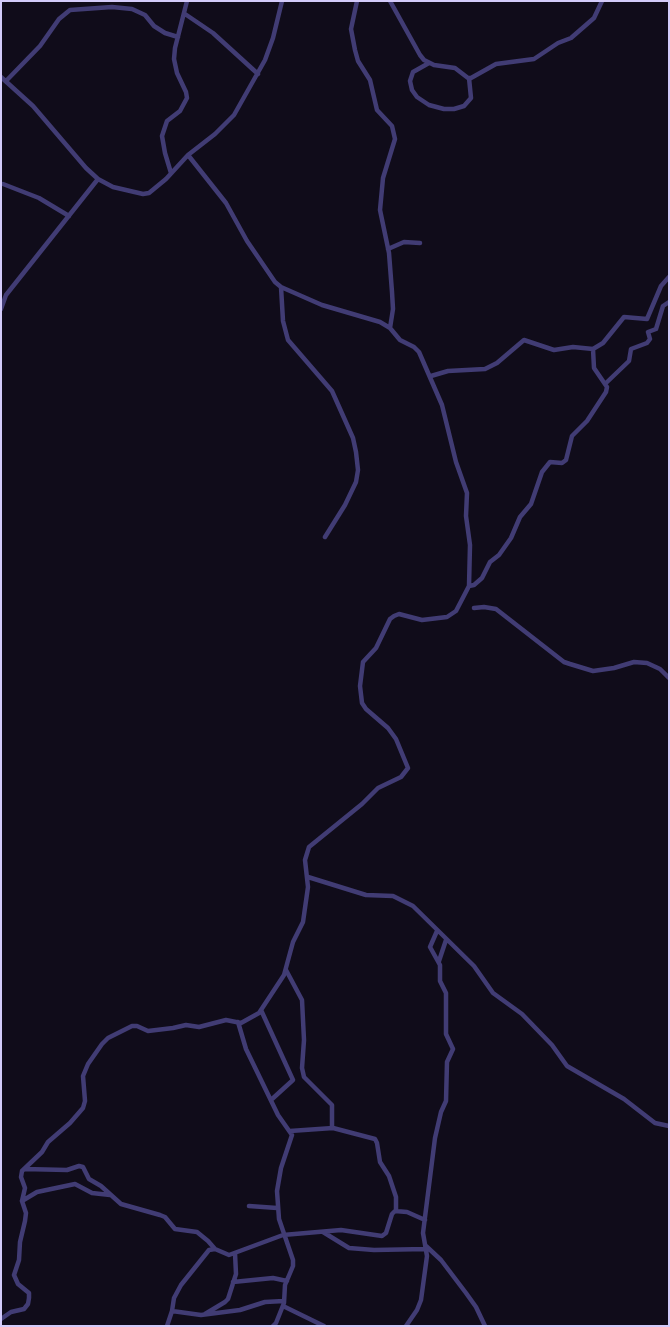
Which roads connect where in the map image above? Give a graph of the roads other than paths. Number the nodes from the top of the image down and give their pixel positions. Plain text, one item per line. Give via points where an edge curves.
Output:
1 (187, 1) edge
2 (282, 1) edge
3 (357, 1) edge
4 (390, 1) edge
5 (602, 1) edge
6 (185, 14) junction
7 (178, 37) junction
8 (429, 63) junction
9 (258, 74) junction
10 (1, 77) edge
11 (469, 78) junction
12 (6, 81) junction
13 (188, 155) junction
14 (171, 173) junction
15 (98, 179) junction
16 (3, 184) dead end
17 (69, 216) junction
18 (420, 243) dead end
19 (388, 249) junction
20 (669, 277) edge
21 (282, 287) junction
22 (669, 302) edge
23 (1, 308) edge
24 (390, 328) junction
25 (593, 349) junction
26 (431, 376) junction
27 (605, 384) junction
28 (325, 537) dead end
29 (470, 586) junction
30 (474, 608) dead end
31 (669, 678) edge
32 (308, 877) junction
33 (437, 931) junction
34 (446, 940) junction
35 (439, 961) junction
36 (286, 970) junction
37 (261, 1010) junction
38 (238, 1022) junction
39 (271, 1100) junction
40 (669, 1126) edge
41 (332, 1128) junction
42 (290, 1131) junction
43 (24, 1169) junction
44 (110, 1195) junction
45 (22, 1201) junction
46 (249, 1206) dead end
47 (277, 1208) junction
48 (396, 1210) junction
49 (425, 1220) junction
50 (323, 1232) junction
51 (283, 1235) junction
52 (426, 1248) junction
53 (215, 1249) junction
54 (235, 1253) junction
55 (287, 1281) junction
56 (233, 1282) junction
57 (283, 1303) junction
58 (172, 1311) junction
59 (203, 1315) junction
60 (1, 1319) edge
61 (167, 1326) edge
62 (273, 1326) edge
63 (324, 1326) edge
64 (406, 1326) edge
65 (485, 1326) edge

1 - 6 street
2 - 9 street via 269,49
3 - 19 street via 351,29 358,61 370,80 376,106 392,126 395,139 381,192 381,217
4 - 8 street via 420,55
5 - 11 street via 594,18 585,27 541,56 510,64 496,64
6 - 7 street
6 - 9 street via 213,33
7 - 12 street via 165,33 154,26 145,15 132,9 112,7 70,10 59,18 40,46
7 - 14 street via 174,59 187,98 182,108 167,121 163,130 162,143
8 - 11 street via 455,68
8 - 11 street via 414,72 410,81 417,97 429,105 454,109 464,106 471,98
9 - 13 street via 234,115
10 - 12 street
12 - 15 street via 33,106
13 - 14 street
13 - 21 street via 220,195 247,241 275,282
14 - 15 street via 153,190 143,194 113,188
15 - 17 street
16 - 17 street via 39,198
17 - 23 street via 6,295
18 - 19 street via 404,242
19 - 24 street via 393,309
20 - 25 street via 661,286 647,319 624,317 604,343
21 - 24 street via 327,307 374,319
21 - 28 street via 283,321 288,340 332,391 353,438 356,452 356,482
22 - 27 street via 662,308 656,329 648,333 650,339 631,349 629,361
24 - 26 street via 400,340 419,352
25 - 26 street via 554,350 524,340 497,363 485,369 448,371
25 - 27 street via 594,368
26 - 29 street via 467,493
27 - 29 street via 607,387 603,397 587,421 572,436 566,460 562,463 550,462 542,472 531,504 520,517 511,538 499,555 490,562 482,578
29 - 32 street via 456,611 447,617 422,620 399,614 394,616 390,619 376,648 363,662 360,686 362,702 396,739 408,768 401,777 378,788 362,804 312,843 305,860
30 - 31 street via 496,609 564,662 593,671 634,662 646,663 660,669
32 - 33 street via 366,895 393,896 413,906
32 - 36 street via 303,922 293,942
33 - 34 street
33 - 35 street via 430,947
34 - 35 street
34 - 40 street via 474,966 493,993 522,1014 552,1045 567,1066 624,1099 655,1123
35 - 49 street via 440,981 446,993 446,1034 453,1048 447,1062 447,1095 435,1138
36 - 37 street
36 - 41 street via 302,1000 304,1077 332,1105
37 - 38 street via 246,1021
37 - 39 street via 292,1080
38 - 39 street via 246,1050
38 - 43 street via 226,1020 199,1027 186,1025 148,1031 132,1026 108,1038 84,1072 83,1108
39 - 42 street
41 - 42 street
41 - 48 street via 376,1140 380,1162 396,1197
42 - 47 street via 292,1139 281,1168
43 - 44 street via 67,1170 81,1166 89,1179
43 - 45 street via 22,1174 25,1188
44 - 45 street via 92,1193 75,1184 37,1192
44 - 53 street via 128,1207 160,1214 175,1229 201,1235
45 - 60 street via 26,1212 20,1242 20,1260 14,1275 18,1284 28,1292 28,1304 24,1309 11,1312
46 - 47 street
47 - 51 street
48 - 49 street
48 - 50 street via 392,1214 386,1233 382,1236 341,1230
49 - 52 street via 423,1233
50 - 51 street
50 - 52 street via 349,1248
51 - 54 street
51 - 55 street via 293,1260
52 - 64 street via 421,1300
52 - 65 street via 441,1260 466,1293
53 - 54 street via 229,1255
53 - 58 street via 206,1252 181,1285 173,1301
54 - 56 street via 236,1274
55 - 56 street via 273,1278
55 - 57 street
56 - 59 street via 225,1302
57 - 59 street via 265,1302 240,1310
57 - 62 street
57 - 63 street
58 - 59 street
58 - 61 street

